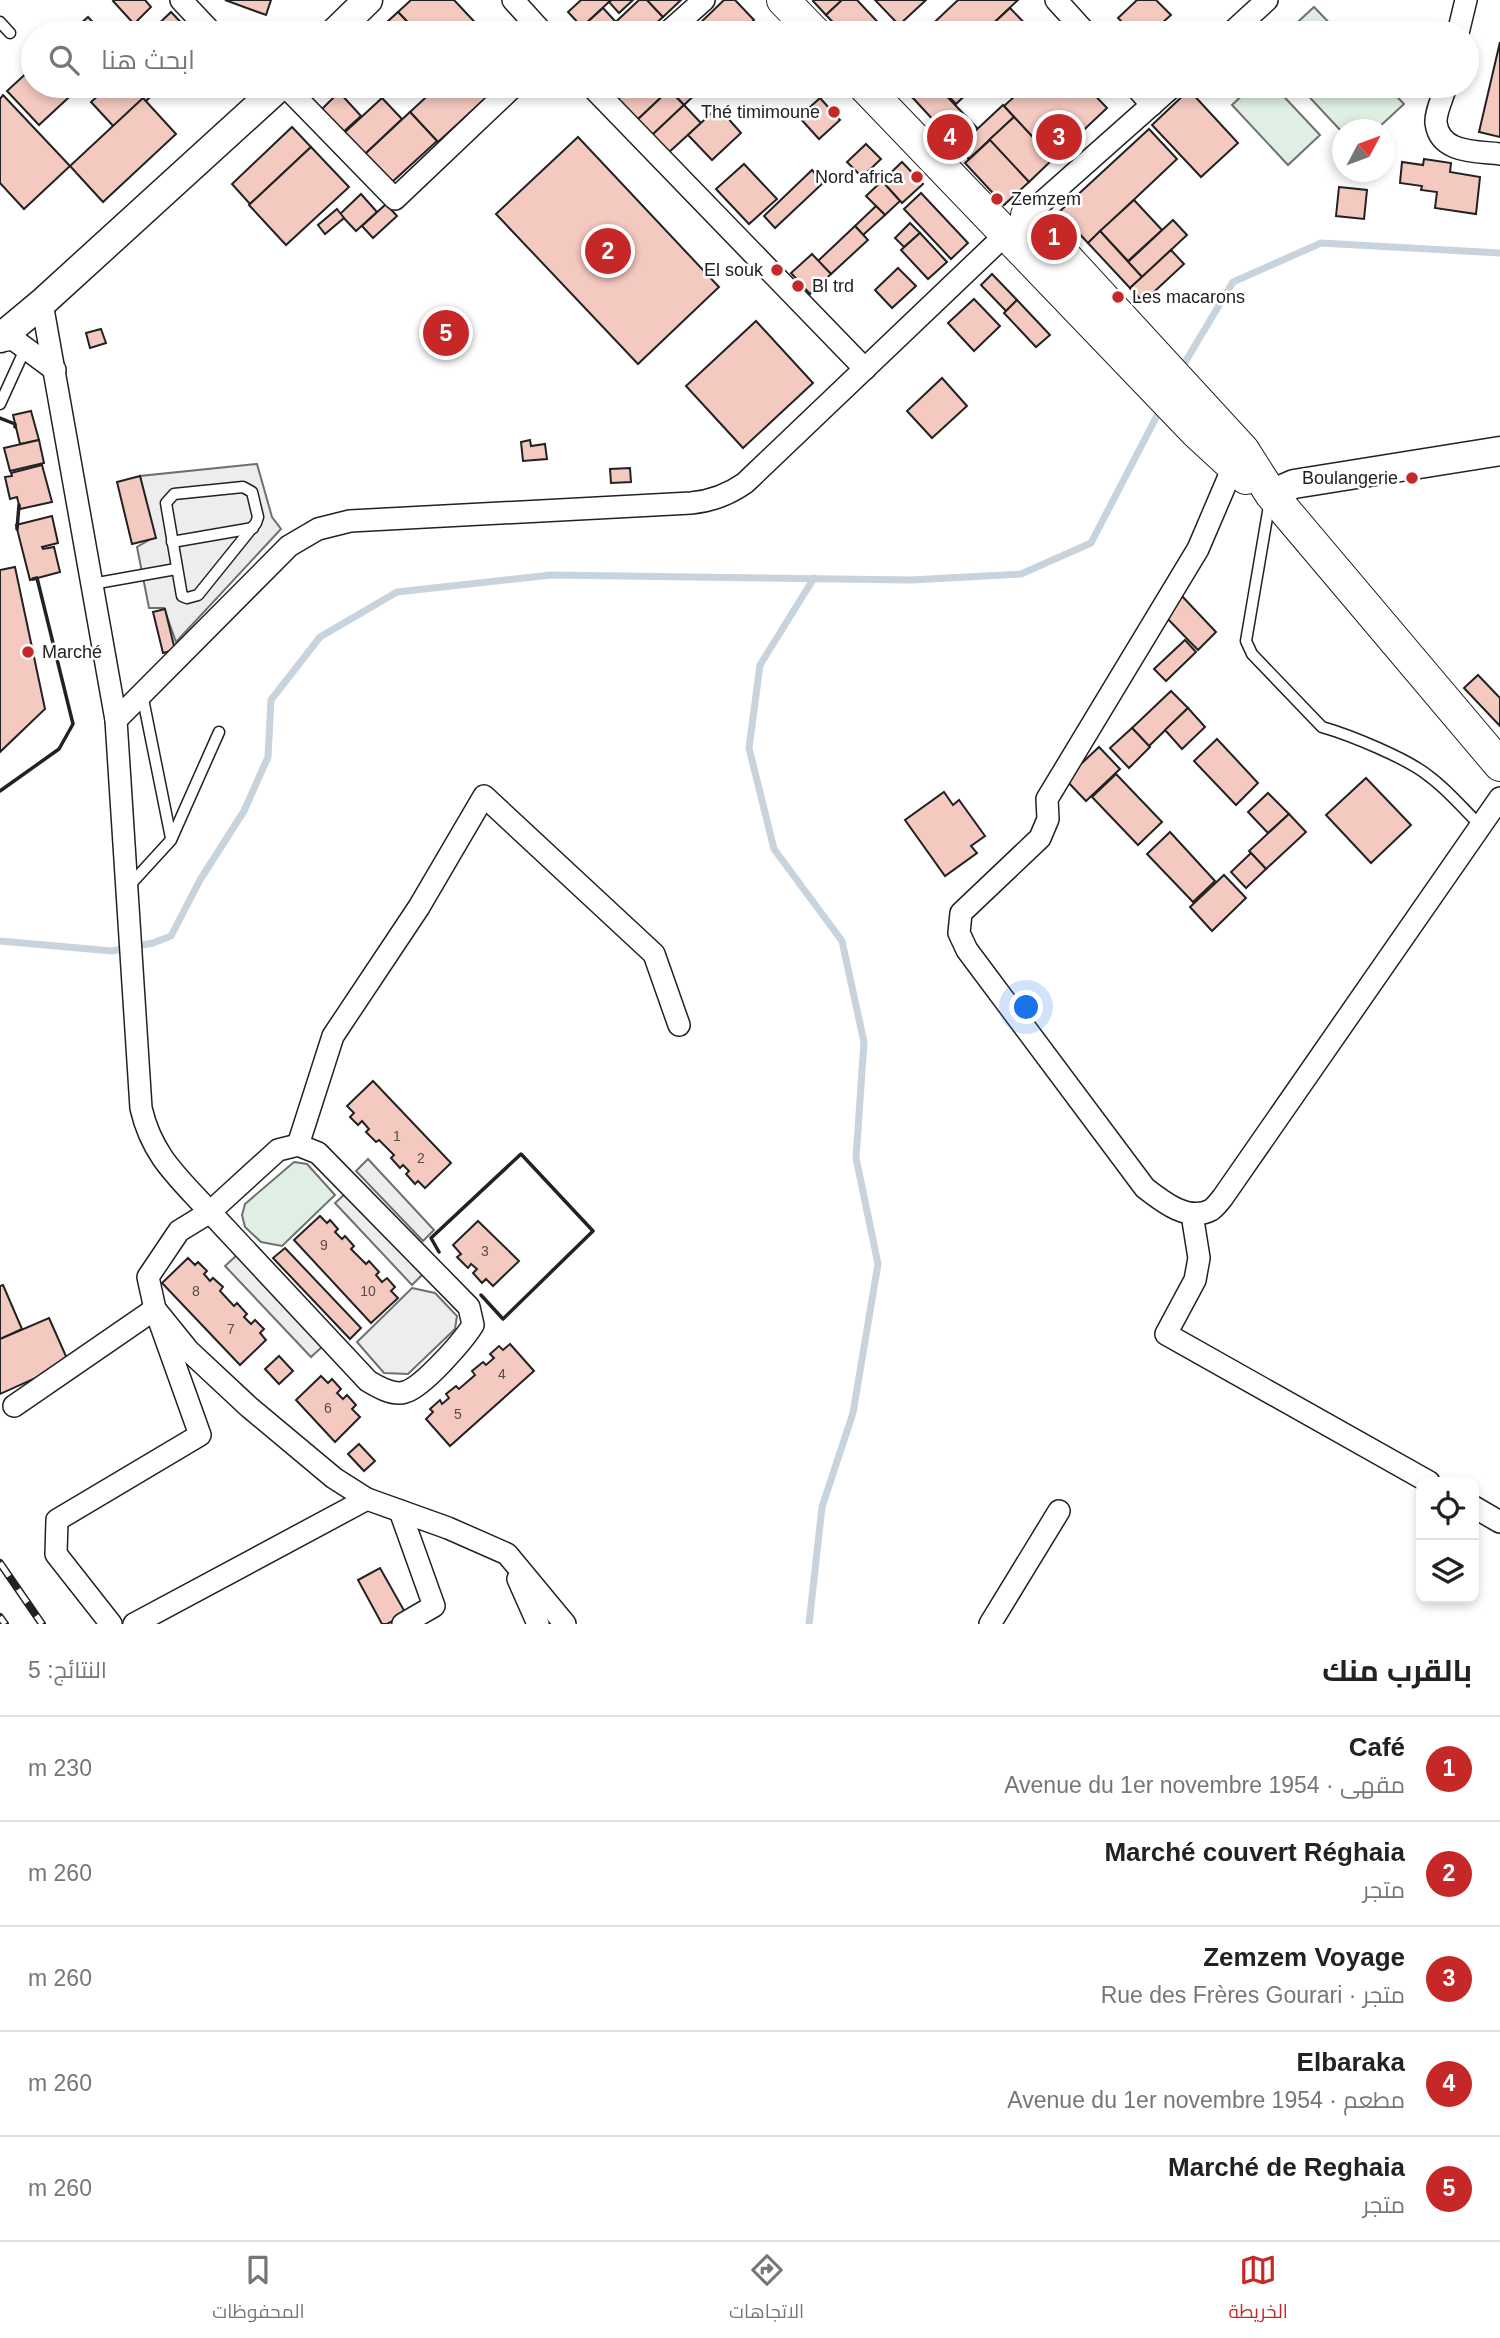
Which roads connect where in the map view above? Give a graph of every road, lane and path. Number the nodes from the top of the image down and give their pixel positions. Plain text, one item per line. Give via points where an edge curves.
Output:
1 (181, 0) edge
2 (368, 0) edge
3 (704, 0) edge
4 (783, 0) edge
5 (1055, 0) edge
6 (1267, 0) edge
7 (1466, 0) edge
8 (522, 6) edge
9 (201, 21) edge
10 (346, 21) edge
11 (534, 21) edge
12 (680, 21) edge
13 (803, 21) edge
14 (1075, 21) edge
15 (1244, 21) edge
16 (1461, 21) edge
17 (0, 22) edge
18 (10, 33) dead end
19 (263, 98) edge
20 (285, 98) edge
21 (501, 98) edge
22 (608, 98) edge
23 (877, 98) edge
24 (1146, 98) edge
25 (1159, 98) edge
26 (1443, 98) edge
27 (1152, 104) junction
28 (1500, 154) edge
29 (1016, 225) junction
30 (42, 303) junction
31 (9, 342) edge
32 (864, 369) junction
33 (55, 370) junction
34 (0, 404) edge
35 (1205, 425) junction
36 (1500, 451) edge
37 (1233, 467) junction
38 (1270, 494) junction
39 (253, 528) junction
40 (172, 542) junction
41 (176, 569) junction
42 (92, 584) junction
43 (142, 694) junction
44 (116, 720) junction
45 (219, 732) dead end
46 (1500, 765) edge
47 (1500, 798) edge
48 (1481, 826) junction
49 (171, 840) junction
50 (128, 887) junction
51 (679, 1025) dead end
52 (298, 1145) junction
53 (210, 1212) junction
54 (1192, 1214) junction
55 (155, 1309) junction
56 (14, 1406) dead end
57 (1420, 1477) edge
58 (367, 1499) junction
59 (1479, 1510) edge
60 (400, 1511) junction
61 (1059, 1511) dead end
62 (1500, 1522) edge
63 (507, 1554) junction
64 (111, 1624) edge
65 (134, 1624) edge
66 (403, 1624) edge
67 (538, 1624) edge
68 (565, 1624) edge
69 (990, 1624) edge

1 - 9 street
2 - 10 main road
3 - 12 street
4 - 13 main road
5 - 14 street
6 - 15 street
7 - 16 street
8 - 11 street
17 - 18 lane
19 - 30 main road
20 - 21 street via 395,199
22 - 32 street
23 - 29 main road
24 - 27 street
25 - 27 street
26 - 28 street via 1436,122 1441,137 1452,148
27 - 29 street
29 - 32 street
29 - 35 main road
30 - 31 main road
30 - 33 street
31 - 33 street
31 - 34 lane
32 - 43 street via 745,483 719,498 350,521 318,529 289,546
33 - 42 street
35 - 37 main road
35 - 38 main road via 1250,459
36 - 38 main road via 1294,484
37 - 38 main road
37 - 54 street via 1198,549 1047,799 1048,819 1040,838 961,913 959,933 967,950 1145,1188 1166,1205
38 - 46 main road
38 - 48 lane via 1246,640 1252,654 1322,727 1419,769
39 - 40 lane
39 - 40 lane via 258,517 248,489 174,494 166,503
39 - 41 lane via 198,595 182,596
40 - 41 lane
41 - 42 lane
42 - 44 street
43 - 44 street
43 - 49 lane
44 - 50 street
45 - 49 lane
47 - 48 street
48 - 54 street via 1223,1197 1212,1209
49 - 50 lane
50 - 53 street via 146,1131 161,1158
51 - 52 street via 654,954 484,796 419,907 333,1036
52 - 53 street via 278,1150
52 - 53 street via 318,1153 469,1307 473,1325 464,1340 422,1381 404,1393 386,1391 368,1381
53 - 55 street via 179,1231 148,1277
54 - 57 street via 1199,1258 1195,1280 1167,1334
55 - 56 street
55 - 58 street via 189,1352 249,1407 334,1478
55 - 64 street via 200,1435 57,1520 56,1554
58 - 60 street
58 - 65 street
59 - 62 street
60 - 63 street
60 - 66 street via 434,1606
61 - 69 street
63 - 67 street
63 - 68 street

